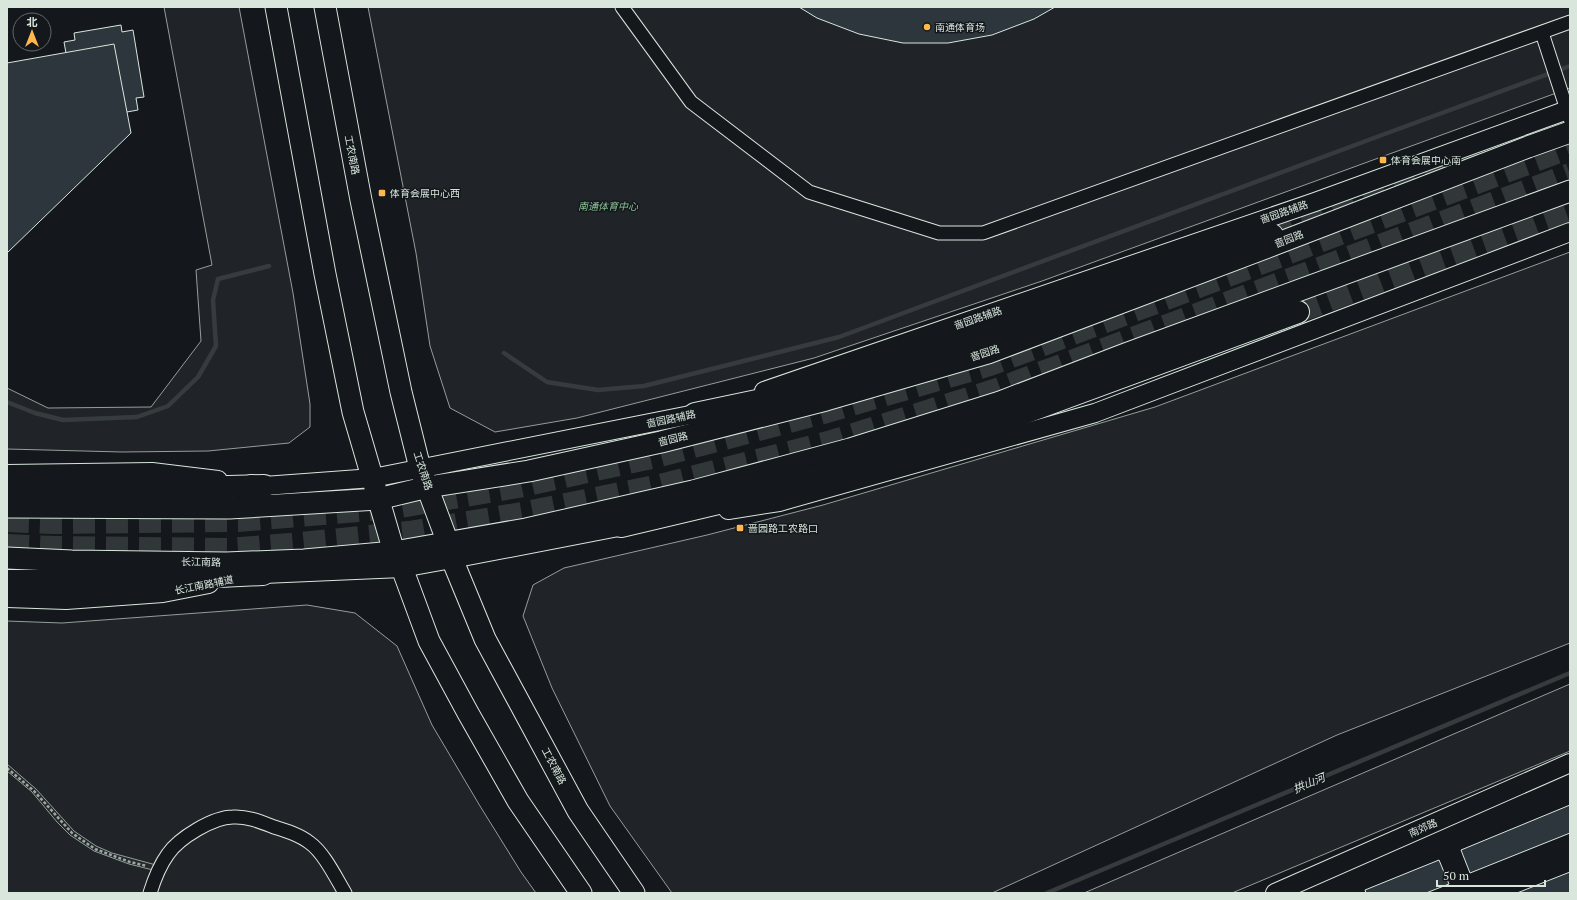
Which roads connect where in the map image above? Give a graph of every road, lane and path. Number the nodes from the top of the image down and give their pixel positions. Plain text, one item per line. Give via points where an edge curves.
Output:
1 (276, 7) edge
2 (325, 7) edge
3 (622, 7) edge
4 (1570, 22) edge
5 (1542, 33) junction
6 (1569, 113) edge
7 (1570, 132) edge
8 (1570, 191) edge
9 (1570, 232) edge
10 (1272, 235) tunnel mouth
11 (1298, 312) tunnel mouth
12 (695, 414) junction
13 (420, 468) junction
14 (7, 474) edge
15 (373, 478) junction
16 (264, 486) junction
17 (428, 487) junction
18 (7, 491) edge
19 (378, 499) junction
20 (7, 507) edge
21 (621, 526) junction
22 (450, 551) junction
23 (7, 558) edge
24 (398, 560) junction
25 (263, 574) junction
26 (7, 581) edge
27 (7, 598) edge
28 (1570, 763) edge
29 (7, 768) edge
30 (160, 869) junction
31 (150, 893) edge
32 (345, 893) edge
33 (581, 893) edge
34 (634, 893) edge
35 (1275, 893) edge

1 - 15 main road via 324,274 353,412
2 - 13 main road, 工农南路 via 361,200
3 - 5 street via 691,102 809,192 939,233 983,233
4 - 5 street
5 - 6 street
6 - 12 street, 啬园路辅路
7 - 17 main road, 啬园路 via 988,353 826,400 661,442 528,471
8 - 22 main road via 1000,402 872,442 693,491 526,529
9 - 21 street via 1095,414 779,502
10 - 12 highway via 980,337 800,392
11 - 21 highway via 969,433 816,480
12 - 13 street, 啬园路辅路
13 - 15 street, 啬园路辅路
13 - 17 main road, 工农南路
14 - 16 street via 152,472
15 - 16 street
15 - 19 main road
16 - 18 highway
17 - 19 main road, 啬园路
17 - 22 main road, 工农南路
19 - 20 main road via 229,508
19 - 24 main road
21 - 22 street
22 - 24 main road
22 - 34 main road, 工农南路 via 485,639 578,811
23 - 24 main road, 长江南路 via 226,562
24 - 25 street, 长江南路辅道
24 - 33 main road via 429,640 468,712 518,801
25 - 26 highway via 117,582
25 - 27 street, 长江南路辅道 via 162,593 66,600
28 - 35 street, 南郊路
29 - 30 path via 34,791 72,833 95,849 130,862
30 - 31 street
30 - 32 street via 168,854 196,830 218,820 245,817 299,835 312,844

